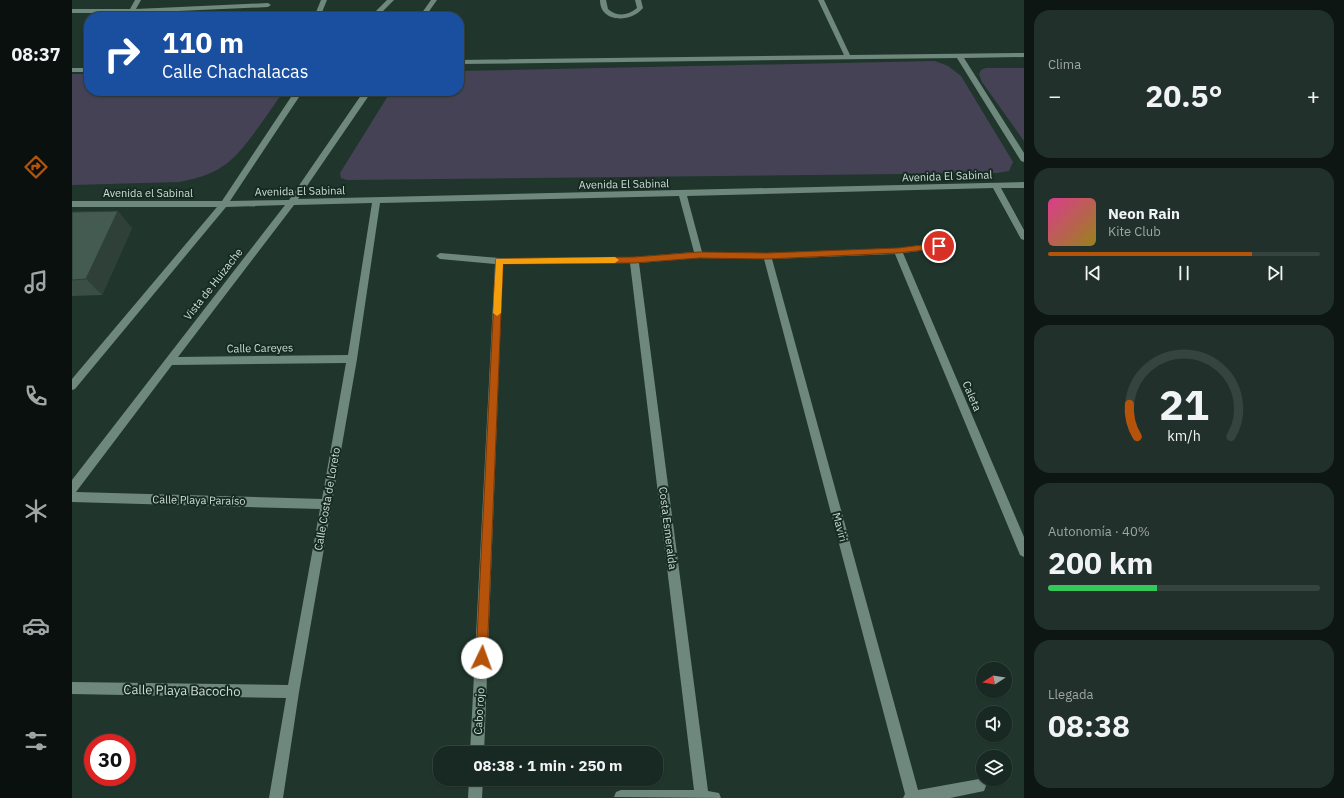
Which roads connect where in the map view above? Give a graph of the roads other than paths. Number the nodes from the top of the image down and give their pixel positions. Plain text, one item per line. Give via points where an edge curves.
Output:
1 (138, 0) edge
2 (324, 0) edge
3 (391, 0) edge
4 (434, 0) edge
5 (603, 0) edge
6 (638, 0) edge
7 (820, 0) edge
8 (228, 3) edge
9 (268, 5) dead end
10 (72, 11) edge
11 (91, 12) edge
12 (131, 12) edge
13 (148, 12) edge
14 (319, 12) edge
15 (378, 12) edge
16 (426, 12) edge
17 (1024, 54) edge
18 (959, 55) junction
19 (848, 57) junction
20 (464, 62) edge
21 (72, 70) edge
22 (84, 70) edge
23 (296, 96) edge
24 (365, 96) edge
25 (1024, 159) edge
26 (995, 185) junction
27 (1024, 185) edge
28 (682, 194) junction
29 (376, 201) junction
30 (292, 202) junction
31 (72, 204) edge
32 (224, 204) junction
33 (1024, 237) edge
34 (952, 244) dead end
35 (898, 251) junction
36 (699, 255) junction
37 (440, 256) dead end
38 (767, 256) junction
39 (634, 260) junction
40 (499, 261) junction
41 (352, 359) junction
42 (169, 361) junction
43 (72, 386) edge
44 (72, 490) edge
45 (72, 497) edge
46 (326, 504) junction
47 (1024, 551) edge
48 (72, 688) edge
49 (293, 692) junction
50 (478, 746) edge
51 (476, 786) edge
52 (979, 786) dead end
53 (621, 797) dead end
54 (708, 797) edge
55 (276, 798) edge
56 (476, 798) edge
57 (910, 798) edge
58 (913, 798) edge

1 - 12 street
2 - 14 street
3 - 15 street
4 - 16 street
5 - 6 street via 606,12 619,16 637,12 640,8
7 - 19 street
8 - 9 street
8 - 13 street
10 - 11 street
17 - 18 street
18 - 19 street
18 - 25 street
19 - 20 street
21 - 22 street
23 - 32 street
24 - 30 street, Vista de Huizache
26 - 27 street, Avenida El Sabinal
26 - 28 street, Avenida El Sabinal
26 - 33 street
28 - 29 street, Avenida El Sabinal
28 - 36 street
29 - 30 street, Avenida El Sabinal
29 - 41 street, Calle Costa de Loreto
30 - 32 street, Avenida El Sabinal
30 - 42 street, Vista de Huizache
31 - 32 street, Avenida el Sabinal
32 - 43 street
34 - 35 street
35 - 38 street
35 - 47 street, Caleta
36 - 38 street
36 - 39 street
37 - 40 street
38 - 58 street, Maviri
39 - 40 street
39 - 54 street, Costa Esmeralda
40 - 50 street, Cabo rojo
41 - 42 street, Calle Careyes
41 - 46 street, Calle Costa de Loreto
42 - 44 street, Vista de Huizache
45 - 46 street, Calle Playa Paraíso
46 - 49 street, Calle Costa de Loreto
48 - 49 street, Calle Playa Bacocho
49 - 55 street, Calle Costa de Loreto
51 - 56 street
52 - 58 street
53 - 54 street
57 - 58 street

